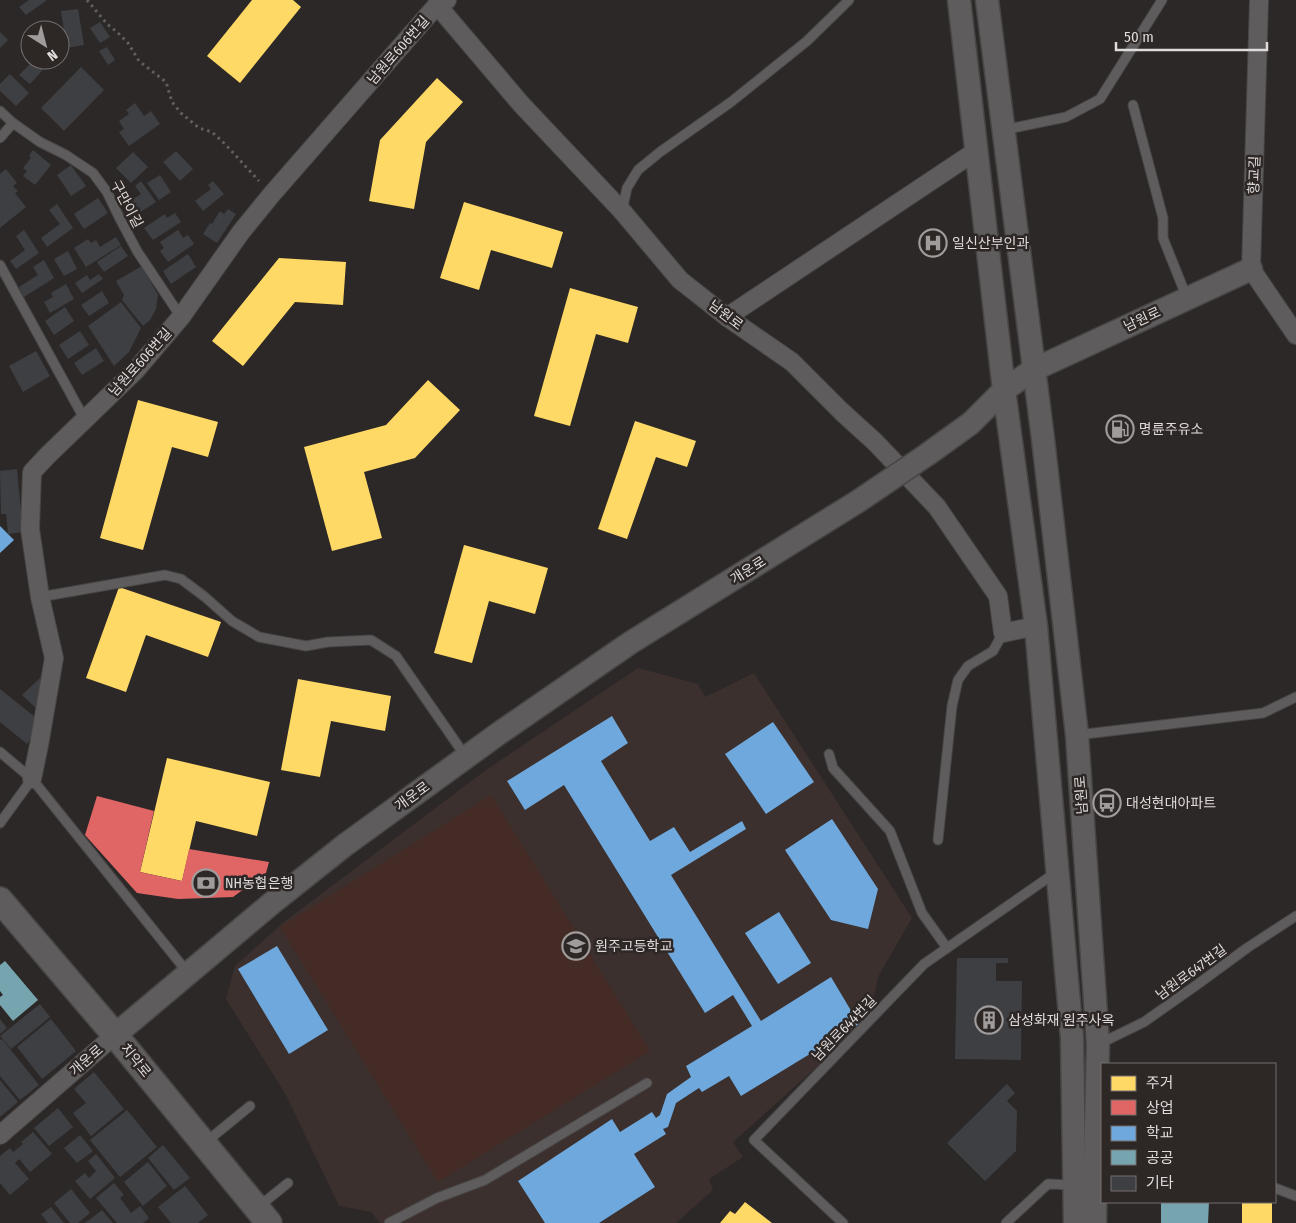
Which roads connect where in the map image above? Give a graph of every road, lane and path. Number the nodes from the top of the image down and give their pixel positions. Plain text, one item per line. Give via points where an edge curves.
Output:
1 (88, 0) edge
2 (849, 0) edge
3 (959, 0) edge
4 (988, 0) edge
5 (1162, 0) edge
6 (1259, 0) edge
7 (442, 3) edge
8 (1133, 105) dead end
9 (0, 111) edge
10 (13, 123) junction
11 (1003, 130) junction
12 (0, 138) edge
13 (976, 151) junction
14 (272, 194) junction
15 (622, 211) junction
16 (0, 265) edge
17 (1251, 268) junction
18 (1187, 298) junction
19 (727, 316) junction
20 (181, 317) junction
21 (1296, 335) edge
22 (1033, 370) junction
23 (1004, 390) junction
24 (85, 420) junction
25 (40, 597) junction
26 (1036, 626) junction
27 (1003, 632) junction
28 (1296, 697) edge
29 (1077, 735) junction
30 (0, 752) edge
31 (829, 754) dead end
32 (466, 757) junction
33 (32, 779) junction
34 (0, 823) edge
35 (938, 840) dead end
36 (1058, 872) junction
37 (0, 900) edge
38 (1296, 916) edge
39 (947, 948) junction
40 (188, 973) junction
41 (115, 1035) junction
42 (1098, 1044) junction
43 (648, 1083) dead end
44 (250, 1106) dead end
45 (0, 1135) edge
46 (204, 1144) junction
47 (1099, 1163) edge
48 (288, 1183) dead end
49 (1075, 1185) junction
50 (1276, 1188) edge
51 (1296, 1196) edge
52 (263, 1216) edge
53 (389, 1223) edge
54 (843, 1223) edge
55 (1006, 1223) edge
56 (1075, 1223) edge
57 (1095, 1223) edge

1 - 14 path via 128,43 139,61 166,82 172,102 181,113 198,128 212,132
2 - 15 lane via 807,41 638,170 627,188
3 - 13 street
4 - 11 street, 남원로
5 - 11 lane via 1100,99 1066,117
6 - 17 street, 향교길
7 - 14 street, 남원로606번길
7 - 15 street, 남원로606번길 via 520,104
8 - 18 lane via 1163,218 1163,238
9 - 10 lane, 구만이길
10 - 12 lane
10 - 20 lane, 구만이길 via 94,173 137,251
11 - 22 street, 남원로
13 - 19 street
13 - 23 street
14 - 20 street, 남원로606번길
15 - 19 street, 남원로 via 680,280
16 - 24 lane
17 - 18 street, 남원로
17 - 21 street
18 - 22 street, 남원로
19 - 27 street, 남원로 via 792,362 937,507 998,596
20 - 24 street, 남원로606번길 via 136,370
22 - 23 street, 남원로
22 - 29 street, 남원로
23 - 26 street
23 - 32 street, 개운로, bridge via 970,423 858,502 630,643
24 - 25 street, 남원로606번길 via 32,472 30,529
25 - 32 lane via 165,575 181,579 232,621 259,637 306,646 371,640 396,656
25 - 33 street, 남원로606번길 via 54,658
26 - 27 street
26 - 36 street
27 - 35 lane via 993,651 968,666 958,680 952,706
28 - 29 lane via 1263,713
29 - 42 street, 남원로
30 - 33 lane
31 - 39 lane via 834,768 890,831 922,913
32 - 40 street, 개운로 via 345,845
33 - 34 lane
33 - 40 lane
36 - 39 lane, 남원로644번길
36 - 49 street via 1072,1038
37 - 41 main road, 치악로
38 - 42 lane, 남원로647번길 via 1144,1022
39 - 54 lane, 남원로644번길 via 924,964 754,1140
40 - 41 street, 개운로
41 - 45 street, 개운로
41 - 46 main road, 치악로
42 - 47 street, 남원로
43 - 53 lane via 485,1180 436,1198
44 - 46 lane
46 - 52 main road, 치악로
47 - 57 street, 남원로
48 - 52 lane
49 - 55 lane via 1048,1184
49 - 56 street
50 - 51 lane

